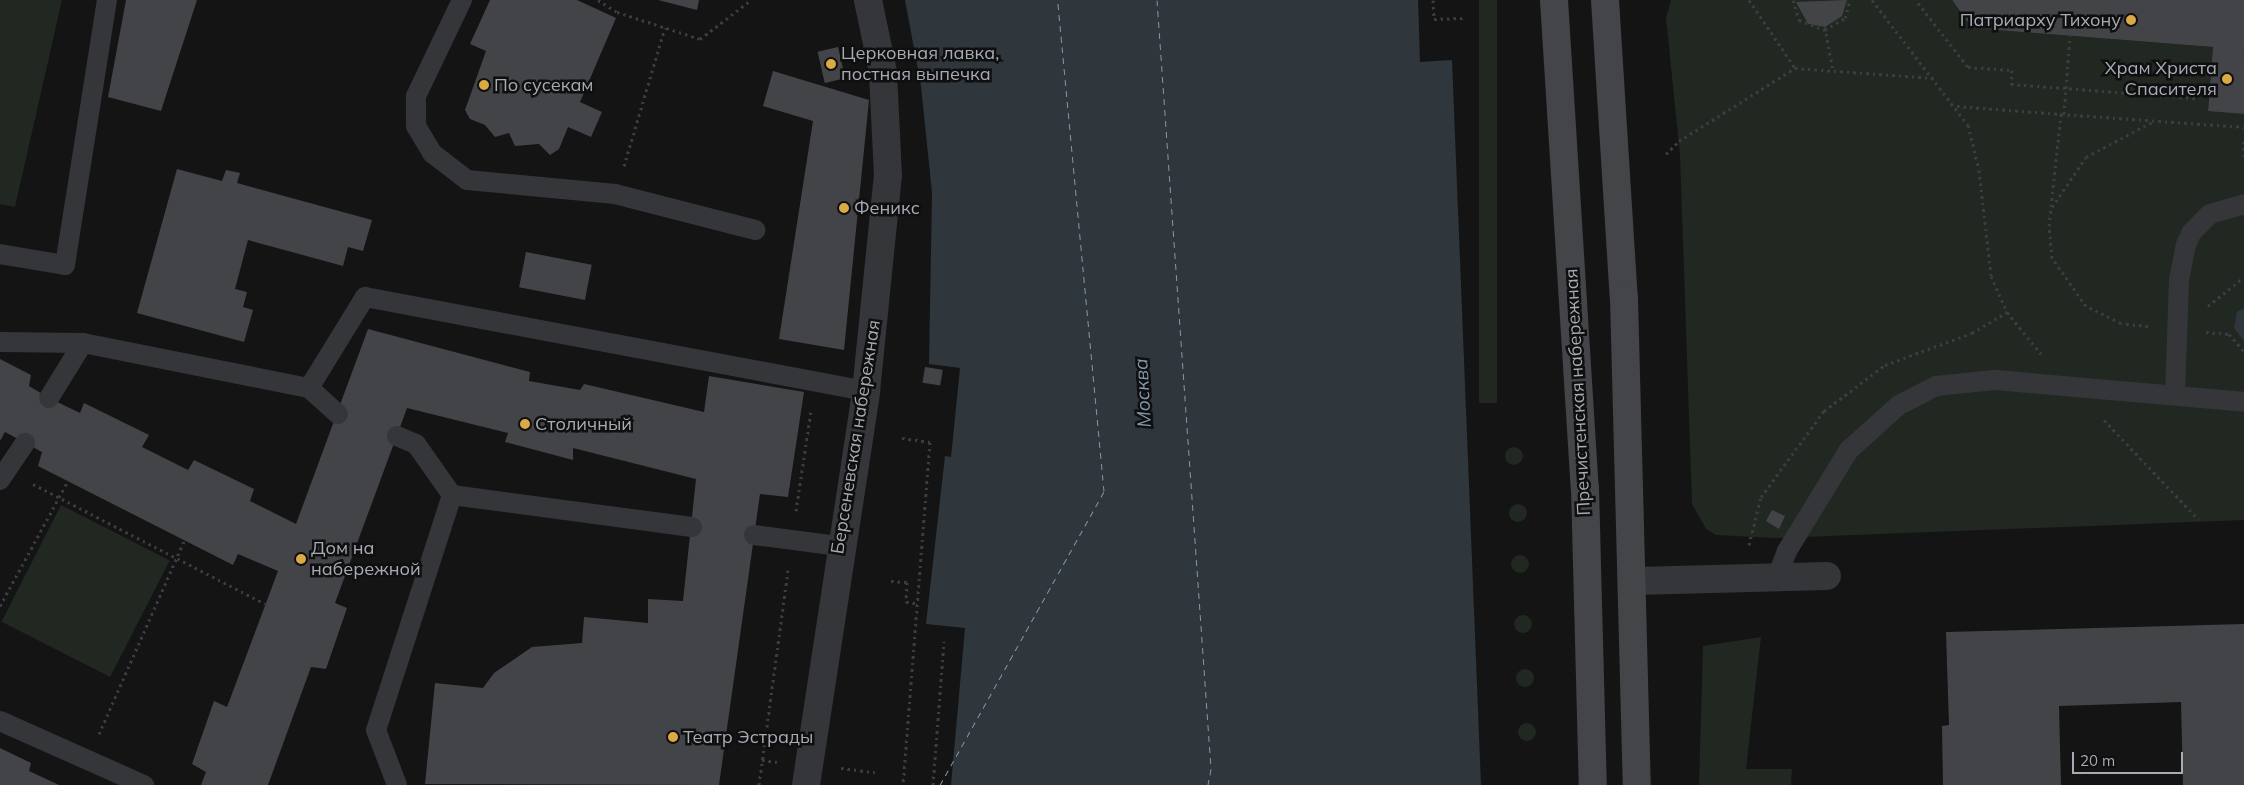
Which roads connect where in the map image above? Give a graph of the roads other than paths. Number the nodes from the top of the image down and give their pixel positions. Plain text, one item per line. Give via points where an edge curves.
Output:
1 (107, 0) edge
2 (462, 0) edge
3 (868, 0) edge
4 (1554, 0) edge
5 (1605, 0) edge
6 (2244, 204) edge
7 (755, 230) dead end
8 (0, 254) edge
9 (0, 342) edge
10 (82, 343) junction
11 (309, 388) junction
12 (866, 391) junction
13 (2175, 395) junction
14 (49, 398) dead end
15 (2244, 402) edge
16 (338, 414) dead end
17 (397, 436) dead end
18 (25, 443) dead end
19 (3, 475) edge
20 (452, 495) junction
21 (692, 527) dead end
22 (754, 534) dead end
23 (839, 546) junction
24 (1827, 576) dead end
25 (1777, 577) junction
26 (1635, 581) junction
27 (0, 721) edge
28 (144, 785) edge
29 (397, 785) edge
30 (806, 785) edge
31 (1593, 785) edge
32 (1637, 785) edge

1 - 8 lane via 64,265
2 - 7 lane via 416,96 416,126 432,153 467,180 615,194
3 - 12 street, Берсеневская набережная via 884,82 888,176
4 - 31 main road, Пречистенская набережная via 1585,488
5 - 26 main road
6 - 13 lane via 2210,214 2191,233 2182,256
9 - 10 lane
10 - 11 lane
10 - 14 lane
11 - 12 lane via 365,297
11 - 16 lane
12 - 23 street, Берсеневская набережная
13 - 15 lane
13 - 25 lane via 1958,381 1936,386 1899,405 1849,450 1787,551
17 - 20 lane via 416,444
18 - 19 lane
20 - 21 lane
20 - 29 lane via 376,730
22 - 23 lane
23 - 30 street, Берсеневская набережная
24 - 25 street
25 - 26 street
26 - 32 main road
27 - 28 lane via 86,762

